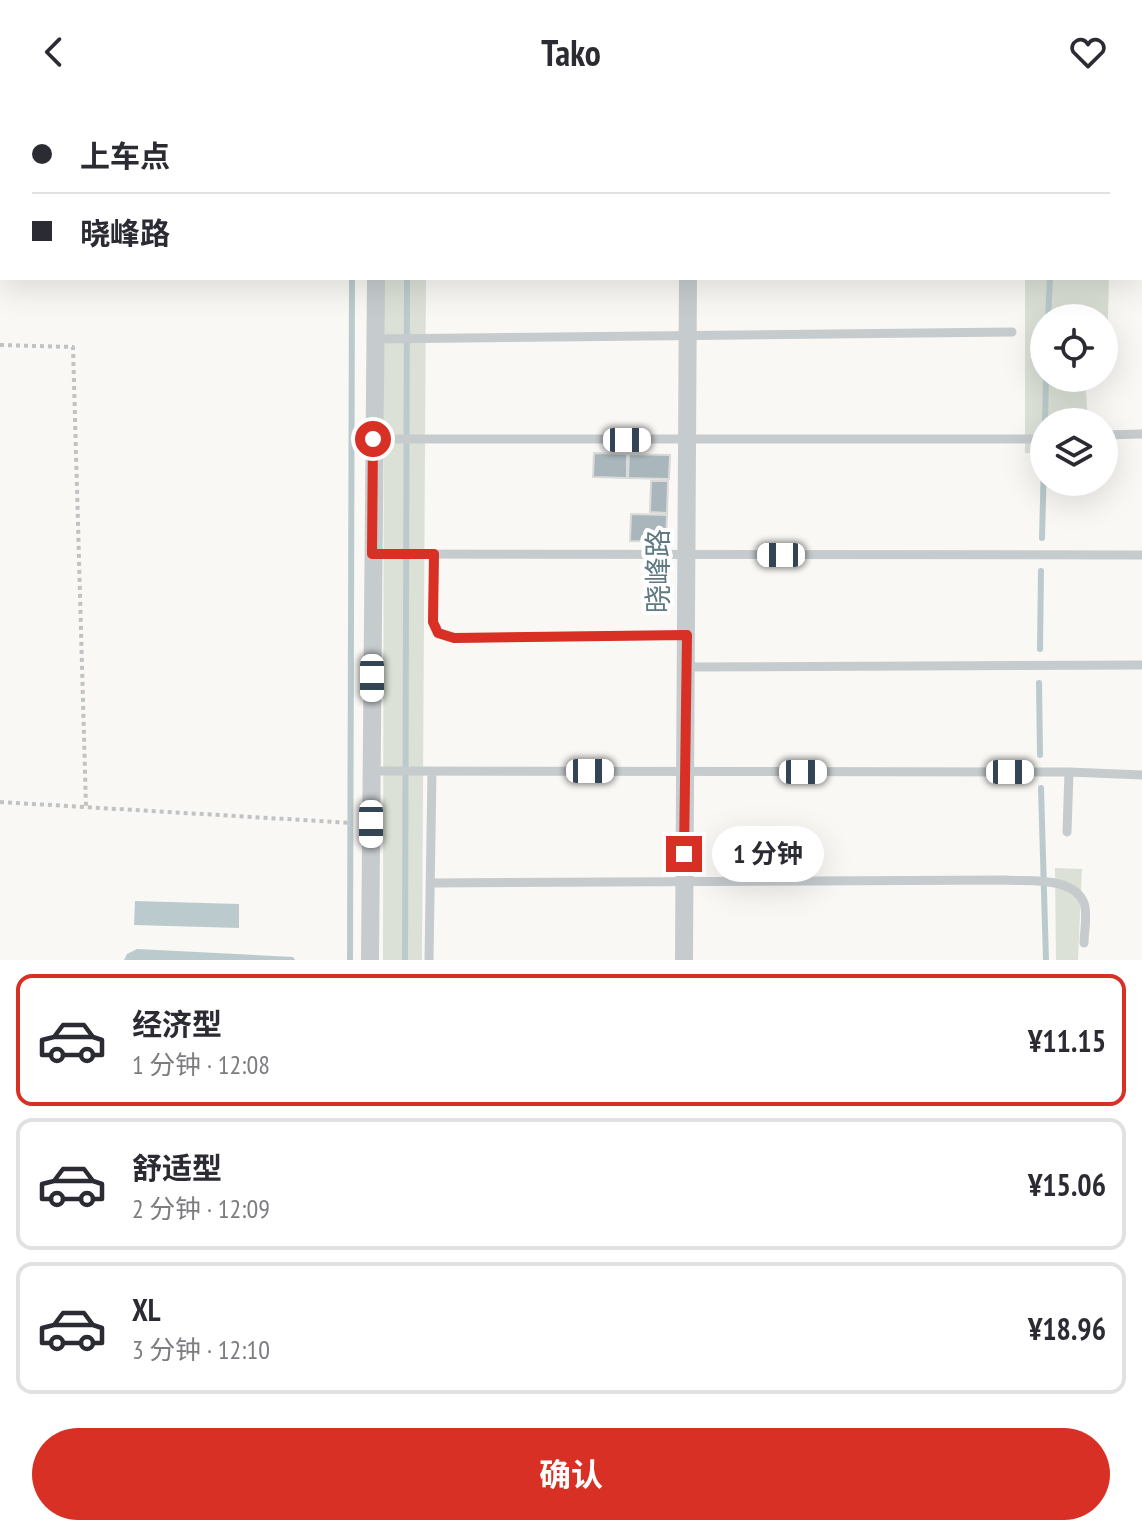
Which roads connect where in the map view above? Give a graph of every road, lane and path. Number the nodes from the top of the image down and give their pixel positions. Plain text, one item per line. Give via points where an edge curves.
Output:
1 (376, 280) edge
2 (688, 280) edge
3 (1012, 332) dead end
4 (687, 335) junction
5 (375, 339) junction
6 (0, 345) edge
7 (1142, 434) edge
8 (1118, 435) edge
9 (373, 439) junction
10 (1030, 439) edge
11 (687, 440) junction
12 (372, 554) junction
13 (434, 554) junction
14 (686, 554) junction
15 (1142, 555) edge
16 (687, 635) junction
17 (1142, 665) edge
18 (686, 667) junction
19 (371, 771) junction
20 (432, 771) junction
21 (685, 771) junction
22 (1069, 772) junction
23 (1142, 775) edge
24 (0, 802) edge
25 (86, 807) junction
26 (343, 822) dead end
27 (1067, 832) dead end
28 (684, 882) junction
29 (430, 883) junction
30 (1084, 943) dead end
31 (370, 960) edge
32 (429, 960) edge
33 (684, 960) edge

1 - 5 street
2 - 4 street, 晓峰路
3 - 4 lane
4 - 5 lane
4 - 11 street, 晓峰路
5 - 9 street
6 - 25 path via 73,347
7 - 8 lane
9 - 11 lane
9 - 12 street
10 - 11 lane
11 - 14 street, 晓峰路
12 - 13 lane
12 - 19 street
13 - 14 lane
13 - 16 lane via 433,622 438,633 454,638
14 - 15 lane
14 - 16 street, 晓峰路
16 - 18 street, 晓峰路
17 - 18 lane
18 - 21 street, 晓峰路
19 - 20 lane
19 - 31 street
20 - 21 lane
20 - 29 lane
21 - 22 lane
21 - 28 street, 晓峰路
22 - 23 lane
22 - 27 lane
24 - 25 path
25 - 26 path
28 - 29 lane
28 - 30 lane via 1052,883 1071,888 1084,904
28 - 33 street, 晓峰路
29 - 32 lane

